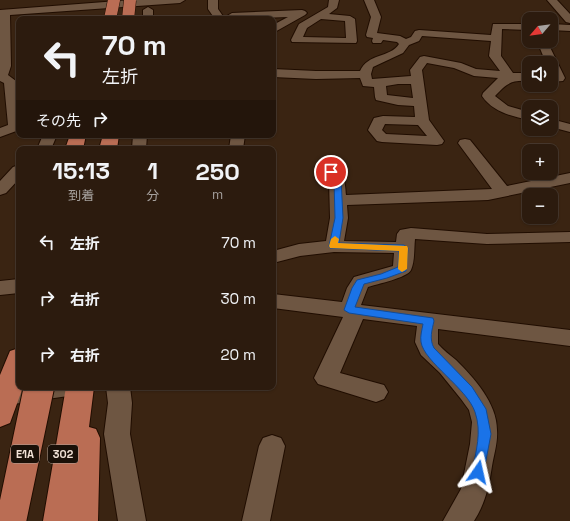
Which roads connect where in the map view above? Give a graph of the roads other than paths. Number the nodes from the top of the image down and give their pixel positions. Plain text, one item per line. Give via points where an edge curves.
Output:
1 (180, 0) edge
2 (213, 0) edge
3 (369, 0) edge
4 (552, 0) edge
5 (112, 1) edge
6 (131, 1) edge
7 (57, 4) edge
8 (333, 4) edge
9 (2, 13) edge
10 (302, 14) junction
11 (107, 16) edge
12 (110, 16) edge
13 (128, 16) edge
14 (132, 16) edge
15 (218, 16) edge
16 (232, 16) dead end
17 (321, 16) junction
18 (570, 20) edge
19 (522, 27) edge
20 (558, 27) edge
21 (276, 28) edge
22 (570, 28) edge
23 (496, 38) junction
24 (405, 43) junction
25 (16, 51) edge
26 (2, 52) edge
27 (276, 73) edge
28 (365, 74) junction
29 (1, 76) edge
30 (519, 77) edge
31 (418, 80) junction
32 (380, 83) junction
33 (420, 102) junction
34 (522, 114) edge
35 (422, 121) dead end
36 (558, 125) edge
37 (570, 128) edge
38 (0, 133) edge
39 (465, 143) dead end
40 (0, 172) edge
41 (16, 172) edge
42 (331, 172) dead end
43 (16, 174) edge
44 (570, 178) edge
45 (0, 190) edge
46 (503, 192) junction
47 (338, 200) junction
48 (570, 237) edge
49 (334, 246) junction
50 (404, 248) junction
51 (276, 256) edge
52 (16, 286) edge
53 (0, 288) edge
54 (276, 300) edge
55 (352, 310) junction
56 (429, 321) junction
57 (570, 338) edge
58 (16, 370) edge
59 (38, 390) edge
60 (52, 390) edge
61 (73, 390) edge
62 (80, 390) edge
63 (89, 390) edge
64 (118, 390) edge
65 (376, 392) dead end
66 (9, 398) edge
67 (272, 446) dead end
68 (0, 502) edge
69 (11, 521) edge
70 (56, 521) edge
71 (60, 521) edge
72 (81, 521) edge
73 (132, 521) edge
74 (256, 521) edge
75 (457, 521) edge

1 - 6 street
2 - 15 street via 213,9
3 - 24 street via 376,16 370,35 377,41 400,39
4 - 18 street
5 - 6 street
5 - 7 street
5 - 11 highway
5 - 12 highway, bridge
6 - 13 highway, bridge
6 - 14 highway
7 - 9 street
8 - 10 street via 308,8
8 - 17 street
9 - 26 street
10 - 16 street
10 - 21 street
17 - 17 street via 303,26 296,40 352,41 350,19
19 - 23 street via 497,26
20 - 22 street
23 - 24 street via 419,33 415,39
23 - 30 street via 495,56
24 - 28 street via 396,52 368,66
25 - 26 street
26 - 29 street via 4,66
27 - 28 street
28 - 32 street via 367,83
29 - 38 street via 10,81 15,127
30 - 31 street via 474,72 457,65 424,59 416,70
30 - 34 street via 502,81 488,96 503,109
31 - 32 street
31 - 33 street
32 - 33 street via 381,97
33 - 35 street
36 - 37 street
39 - 46 street
40 - 41 street
42 - 47 street via 338,179
43 - 45 street
44 - 46 street
46 - 47 street via 478,196
47 - 49 street via 339,218
48 - 50 street via 487,238 411,233 406,234
49 - 50 street
49 - 51 street via 298,250
50 - 55 street via 402,269 361,282
52 - 53 street
54 - 55 street
55 - 56 street
55 - 65 street via 326,378
56 - 57 street
56 - 75 street via 426,343 468,390 480,409 485,434 473,497 468,509
58 - 66 highway
59 - 69 highway, E1A, bridge
60 - 66 street
61 - 70 highway, 302
62 - 71 highway
63 - 72 highway
64 - 73 street via 120,403 117,434
66 - 68 highway
67 - 74 street

